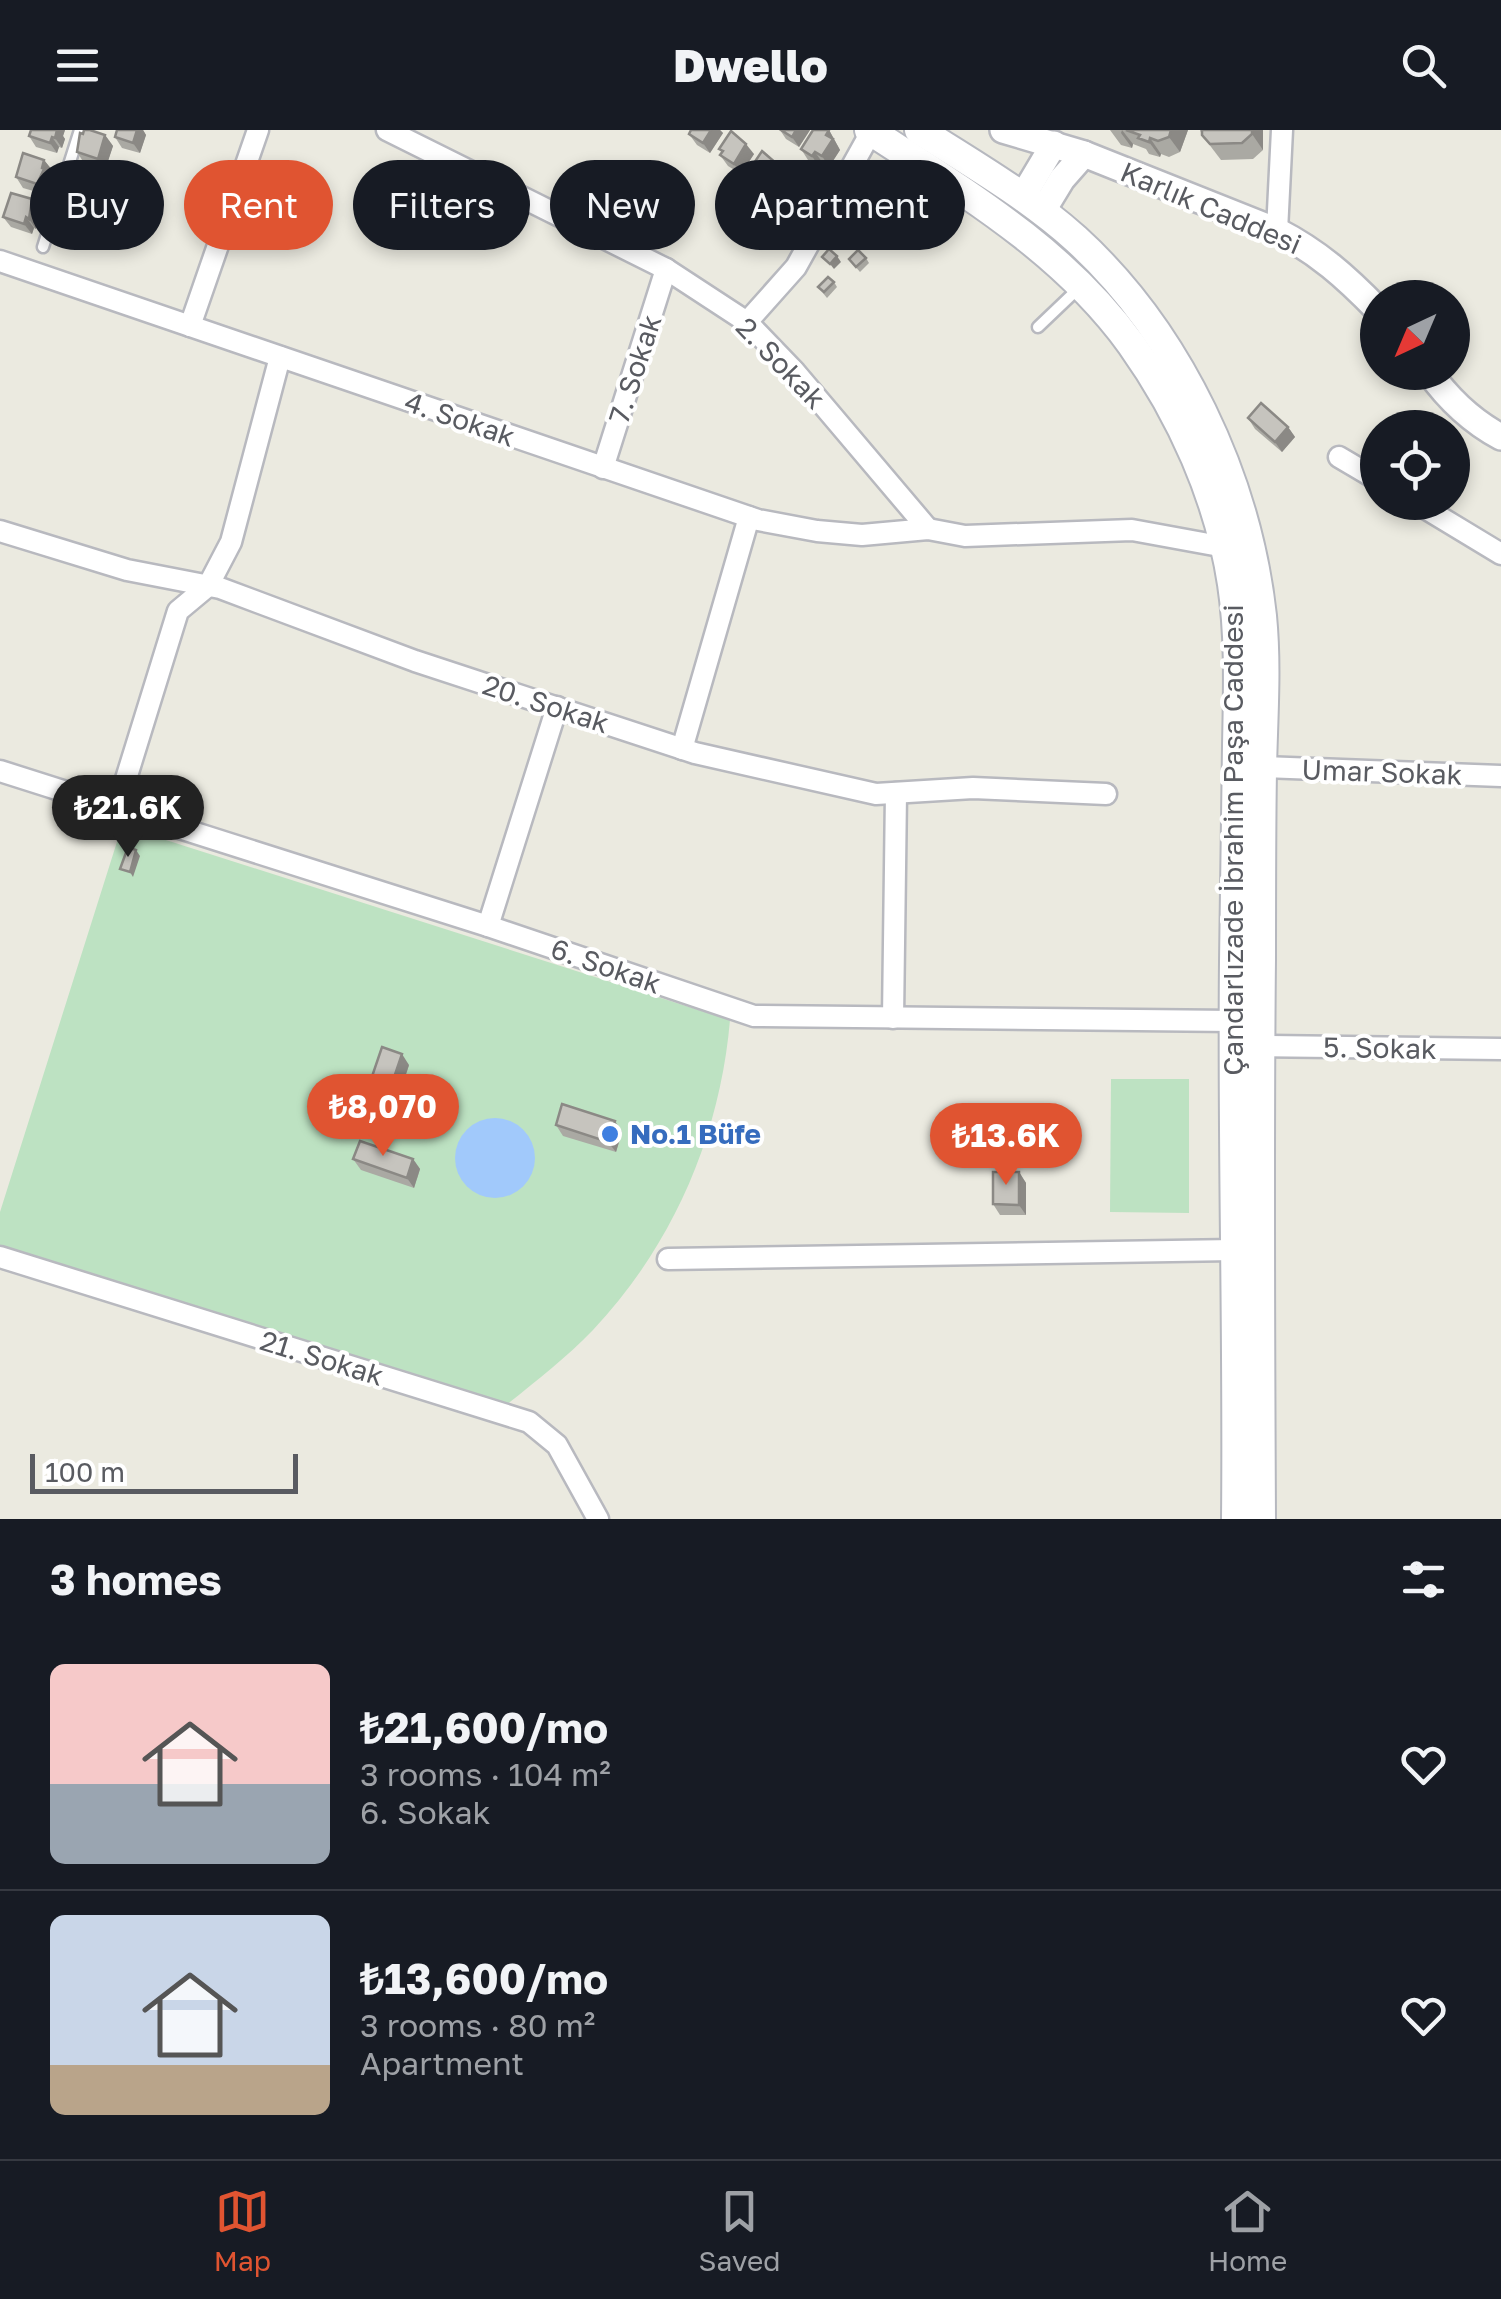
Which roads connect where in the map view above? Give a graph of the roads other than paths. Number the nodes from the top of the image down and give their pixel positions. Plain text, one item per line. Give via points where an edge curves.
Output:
1 (80, 130) edge
2 (258, 130) edge
3 (387, 130) edge
4 (919, 130) edge
5 (1003, 130) edge
6 (1282, 130) edge
7 (870, 131) edge
8 (1050, 137) edge
9 (1084, 154) junction
10 (71, 160) edge
11 (1032, 204) junction
12 (1008, 222) junction
13 (1277, 231) junction
14 (0, 260) edge
15 (666, 269) junction
16 (1082, 286) junction
17 (1360, 292) edge
18 (747, 322) junction
19 (190, 326) junction
20 (1038, 327) dead end
21 (280, 357) junction
22 (1443, 390) edge
23 (1501, 437) edge
24 (1339, 457) dead end
25 (603, 468) junction
26 (1360, 469) edge
27 (750, 518) junction
28 (1445, 520) edge
29 (928, 529) junction
30 (0, 531) edge
31 (1225, 547) junction
32 (1501, 554) edge
33 (208, 586) junction
34 (557, 707) junction
35 (682, 749) junction
36 (1262, 768) junction
37 (0, 771) edge
38 (1501, 776) edge
39 (896, 793) junction
40 (1106, 794) dead end
41 (117, 808) junction
42 (488, 926) junction
43 (892, 1018) junction
44 (1234, 1022) junction
45 (1260, 1046) junction
46 (1501, 1050) edge
47 (1234, 1250) junction
48 (0, 1257) edge
49 (668, 1259) dead end
50 (598, 1519) edge
51 (1236, 1519) edge
52 (1261, 1519) edge

1 - 10 lane
2 - 19 street
3 - 15 street, 2. Sokak
4 - 11 main road, Çandarlızade İbrahim Paşa Caddesi
5 - 8 street, Karlık Caddesi
6 - 13 street
7 - 12 main road, Çandarlızade İbrahim Paşa Caddesi
7 - 18 street via 796,267
8 - 9 street, Karlık Caddesi
8 - 11 street
9 - 11 street
9 - 13 street, Karlık Caddesi
11 - 12 main road
11 - 36 main road, Çandarlızade İbrahim Paşa Caddesi via 1076,239 1138,307 1206,418 1254,562 1265,680
12 - 16 main road, Çandarlızade İbrahim Paşa Caddesi
13 - 17 street, Karlık Caddesi
14 - 19 street, 4. Sokak
15 - 18 street, 2. Sokak
15 - 25 street, 7. Sokak
16 - 20 lane
16 - 31 main road, Çandarlızade İbrahim Paşa Caddesi via 1130,343 1169,406
18 - 29 street, 2. Sokak
19 - 21 street, 4. Sokak
21 - 25 street, 4. Sokak
21 - 33 street via 231,542
22 - 23 street
24 - 26 street
25 - 27 street, 4. Sokak
27 - 29 street, 4. Sokak via 847,534
27 - 35 street
28 - 32 street
29 - 31 street, 4. Sokak via 965,536 1132,530
30 - 33 street, 20. Sokak via 127,570
31 - 44 main road, Çandarlızade İbrahim Paşa Caddesi via 1236,634
33 - 34 street, 20. Sokak
33 - 41 street via 178,611
34 - 35 street, 20. Sokak
34 - 42 street
35 - 39 street, 20. Sokak via 876,794
36 - 38 street, Umar Sokak
36 - 45 main road, Çandarlızade İbrahim Paşa Caddesi
37 - 41 street, 6. Sokak
39 - 40 street, 20. Sokak via 974,788
39 - 43 street
41 - 42 street, 6. Sokak
42 - 43 street, 6. Sokak via 754,1016
43 - 44 street, 6. Sokak
44 - 47 main road, Çandarlızade İbrahim Paşa Caddesi
45 - 46 street, 5. Sokak
45 - 52 main road, Çandarlızade İbrahim Paşa Caddesi
47 - 49 street
47 - 51 main road, Çandarlızade İbrahim Paşa Caddesi
48 - 50 street, 21. Sokak via 529,1422 557,1445

